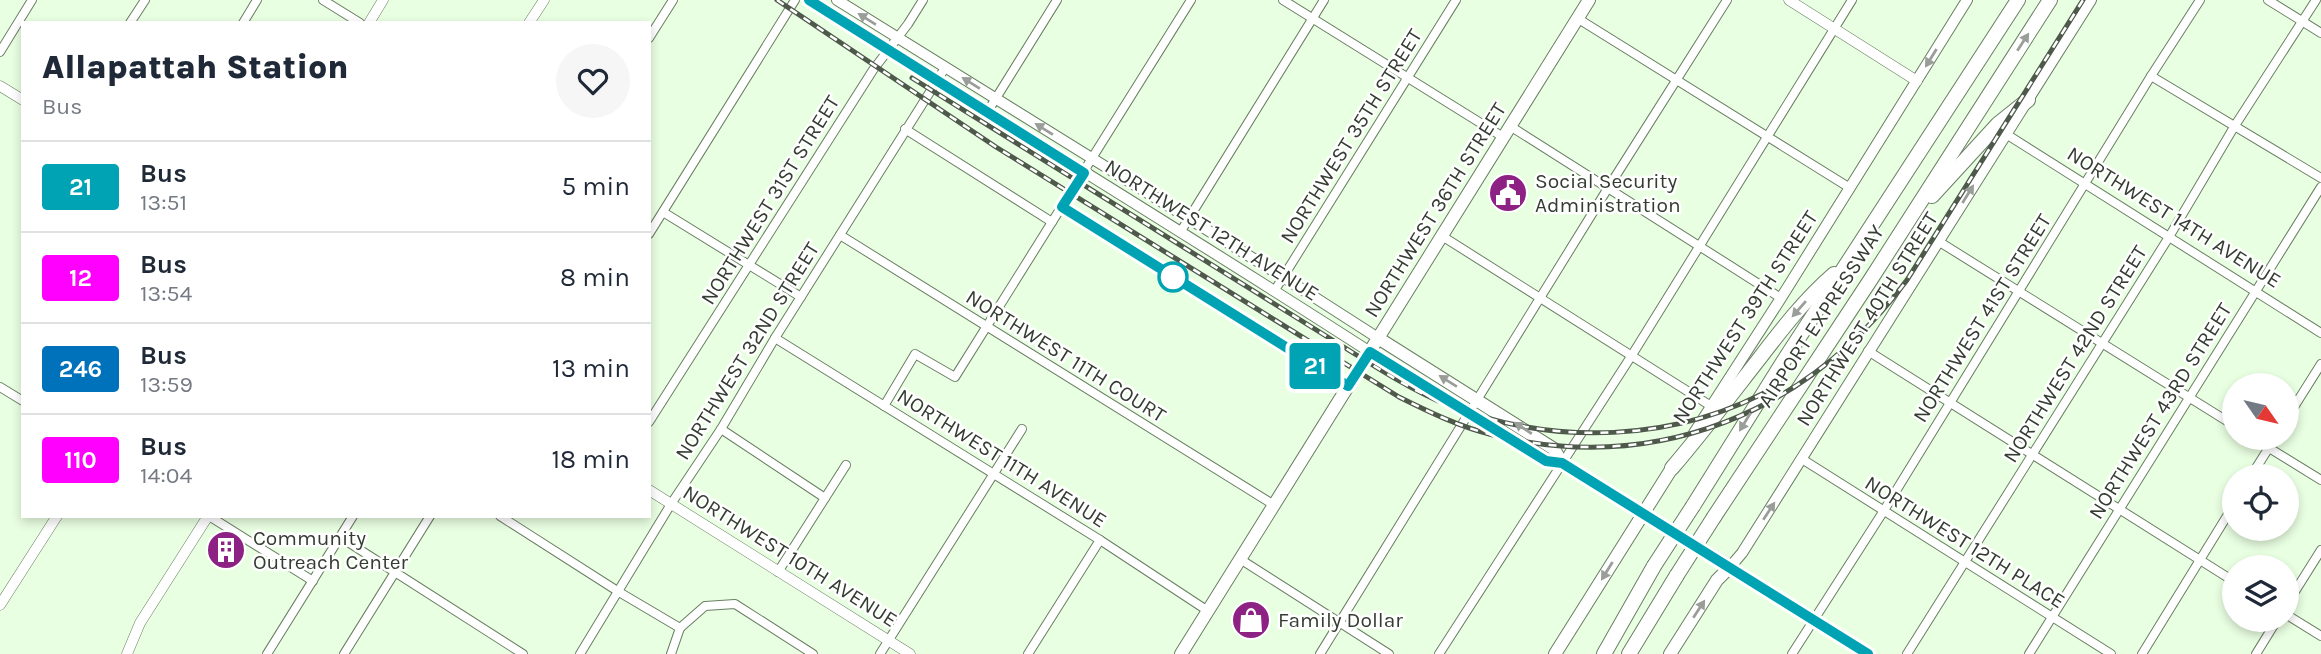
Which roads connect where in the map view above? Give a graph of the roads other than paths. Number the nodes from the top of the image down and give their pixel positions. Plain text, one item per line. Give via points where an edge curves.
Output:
1 (32, 0) edge
2 (145, 0) edge
3 (257, 0) edge
4 (323, 0) edge
5 (383, 0) edge
6 (544, 0) edge
7 (673, 0) edge
8 (795, 0) edge
9 (809, 0) edge
10 (837, 0) edge
11 (923, 0) edge
12 (1057, 0) edge
13 (1191, 0) edge
14 (1283, 0) edge
15 (1324, 0) edge
16 (1456, 0) edge
17 (1588, 0) edge
18 (1727, 0) edge
19 (1789, 0) edge
20 (1852, 0) edge
21 (1967, 0) edge
22 (2018, 0) edge
23 (2050, 0) edge
24 (2091, 0) edge
25 (2200, 0) edge
26 (2268, 0) edge
27 (2316, 0) edge
28 (1577, 18) junction
29 (1312, 19) junction
30 (131, 21) edge
31 (244, 21) edge
32 (357, 21) edge
33 (370, 21) edge
34 (530, 21) edge
35 (2302, 22) junction
36 (1834, 28) junction
37 (2321, 33) edge
38 (651, 35) edge
39 (898, 38) junction
40 (888, 50) junction
41 (0, 52) edge
42 (945, 68) junction
43 (2151, 76) junction
44 (1408, 77) junction
45 (938, 80) junction
46 (1676, 80) junction
47 (1917, 81) junction
48 (0, 86) edge
49 (21, 99) edge
50 (996, 99) junction
51 (2028, 100) junction
52 (988, 111) junction
53 (2234, 127) junction
54 (905, 129) junction
55 (1507, 132) junction
56 (2006, 134) junction
57 (1768, 135) junction
58 (1093, 159) junction
59 (1084, 173) junction
60 (2321, 178) edge
61 (2086, 184) junction
62 (2321, 187) edge
63 (1608, 188) junction
64 (1850, 188) junction
65 (663, 212) junction
66 (1189, 219) junction
67 (1052, 222) junction
68 (651, 231) edge
69 (1181, 231) junction
70 (840, 235) junction
71 (1442, 236) junction
72 (2169, 237) junction
73 (1938, 241) junction
74 (1893, 243) junction
75 (1699, 246) junction
76 (1848, 261) junction
77 (750, 265) junction
78 (1283, 277) junction
79 (1275, 290) junction
80 (2018, 291) junction
81 (2256, 292) junction
82 (801, 297) junction
83 (1539, 298) junction
84 (1782, 298) junction
85 (988, 328) junction
86 (2321, 333) edge
87 (775, 338) junction
88 (1378, 338) junction
89 (2101, 343) junction
90 (1868, 351) junction
91 (1370, 352) junction
92 (1632, 355) junction
93 (2321, 365) edge
94 (0, 387) edge
95 (2189, 398) junction
96 (2300, 398) edge
97 (21, 400) edge
98 (1477, 400) junction
99 (1950, 402) junction
100 (884, 406) junction
101 (1711, 406) junction
102 (1471, 413) junction
103 (2222, 418) edge
104 (651, 419) edge
105 (721, 429) junction
106 (1022, 429) dead end
107 (2274, 450) edge
108 (2032, 455) junction
109 (1802, 460) junction
110 (1562, 463) junction
111 (846, 465) dead end
112 (1672, 468) junction
113 (992, 474) junction
114 (2321, 480) edge
115 (651, 491) edge
116 (825, 498) junction
117 (671, 504) junction
118 (1274, 505) junction
119 (2120, 509) junction
120 (1882, 512) junction
121 (1643, 513) junction
122 (56, 518) edge
123 (207, 518) edge
124 (211, 518) edge
125 (352, 518) edge
126 (429, 518) edge
127 (503, 518) edge
128 (2222, 524) edge
129 (340, 537) junction
130 (1100, 540) junction
131 (2321, 550) edge
132 (1240, 559) junction
133 (2200, 560) junction
134 (1965, 564) junction
135 (1730, 567) junction
136 (396, 572) junction
137 (778, 572) junction
138 (2222, 574) edge
139 (313, 581) junction
140 (2299, 585) edge
141 (619, 592) junction
142 (1635, 596) junction
143 (0, 605) edge
144 (1208, 611) junction
145 (2052, 617) junction
146 (1650, 618) junction
147 (1813, 620) junction
148 (2299, 622) edge
149 (1340, 623) junction
150 (680, 628) junction
151 (2270, 632) edge
152 (2321, 636) edge
153 (889, 641) junction
154 (507, 644) junction
155 (127, 654) edge
156 (267, 654) edge
157 (344, 654) edge
158 (501, 654) edge
159 (523, 654) edge
160 (580, 654) edge
161 (671, 654) edge
162 (813, 654) edge
163 (880, 654) edge
164 (910, 654) edge
165 (1028, 654) edge
166 (1181, 654) edge
167 (1320, 654) edge
168 (1389, 654) edge
169 (1439, 654) edge
170 (1555, 654) edge
171 (1592, 654) edge
172 (1604, 654) edge
173 (1629, 654) edge
174 (1641, 654) edge
175 (1670, 654) edge
176 (1792, 654) edge
177 (1868, 654) edge
178 (1907, 654) edge
179 (2029, 654) edge
180 (2111, 654) edge
181 (2142, 654) edge
182 (2256, 654) edge

1 - 41 street
2 - 30 street
3 - 31 street
4 - 32 street
5 - 33 street
6 - 34 street
7 - 38 street
8 - 65 street
9 - 40 main road, NORTHWEST 12TH AVENUE
39 -> 10 main road, NORTHWEST 12TH AVENUE
11 - 39 street, NORTHWEST 31ST STREET
12 - 50 street
13 - 58 street
14 - 29 street
15 - 29 street
16 - 44 street, NORTHWEST 35TH STREET
17 - 28 main road, NORTHWEST 36TH STREET
18 - 46 street
19 - 36 street
20 - 36 street
21 -> 47 main road, NORTHWEST 39TH STREET
22 - 76 highway, AIRPORT EXPRESSWAY
74 -> 23 highway, AIRPORT EXPRESSWAY
24 - 51 main road, NORTHWEST 40TH STREET
25 - 43 street, NORTHWEST 41ST STREET
26 - 35 street
27 - 35 street, NORTHWEST 42ND STREET
28 - 46 street
28 - 55 main road, NORTHWEST 36TH STREET
29 - 44 street
29 - 66 street
35 - 37 street
35 - 53 street, NORTHWEST 42ND STREET
36 - 47 street
36 - 57 street
39 - 40 street, NORTHWEST 31ST STREET
39 - 42 main road, NORTHWEST 12TH AVENUE
40 - 45 main road, NORTHWEST 12TH AVENUE
40 - 77 street, NORTHWEST 31ST STREET
42 - 45 street, NORTHWEST 32ND STREET
50 -> 42 main road, NORTHWEST 12TH AVENUE
43 - 53 street
43 - 61 street, NORTHWEST 41ST STREET
44 - 55 street
44 - 78 street, NORTHWEST 35TH STREET
45 - 52 main road, NORTHWEST 12TH AVENUE
45 - 54 street, NORTHWEST 32ND STREET
46 - 57 street
46 - 63 street
47 - 64 main road, NORTHWEST 39TH STREET
48 - 49 street
50 - 52 street
58 -> 50 main road, NORTHWEST 12TH AVENUE
51 - 56 main road, NORTHWEST 40TH STREET
51 - 74 highway via 1982,141
52 - 59 main road, NORTHWEST 12TH AVENUE
53 - 60 street
53 - 72 street, NORTHWEST 42ND STREET
54 - 67 street
54 - 70 street, NORTHWEST 32ND STREET
55 - 63 street
55 - 71 main road, NORTHWEST 36TH STREET
56 - 61 street, NORTHWEST 14TH AVENUE
73 -> 56 main road, NORTHWEST 40TH STREET
57 - 64 street
57 - 75 street
58 - 59 street
58 - 66 main road, NORTHWEST 12TH AVENUE
59 - 67 street
59 - 69 main road, NORTHWEST 12TH AVENUE
61 - 72 street, NORTHWEST 14TH AVENUE
61 - 80 street, NORTHWEST 41ST STREET
62 - 81 street, NORTHWEST 43RD STREET
63 - 75 street
63 - 83 street
64 - 84 main road, NORTHWEST 39TH STREET
65 - 68 street
65 - 77 street
66 - 69 street
66 - 78 main road, NORTHWEST 12TH AVENUE
67 - 85 street
69 - 79 main road, NORTHWEST 12TH AVENUE
70 - 82 street, NORTHWEST 32ND STREET
70 - 85 street, NORTHWEST 11TH COURT
71 - 83 street
71 - 88 main road, NORTHWEST 36TH STREET
72 - 81 street, NORTHWEST 14TH AVENUE
72 - 89 street, NORTHWEST 42ND STREET
73 - 80 street
73 - 90 main road, NORTHWEST 40TH STREET
74 - 146 highway, AIRPORT EXPRESSWAY, bridge
75 - 84 street
75 - 92 street
76 -> 112 highway via 1817,288
76 -> 142 highway, AIRPORT EXPRESSWAY, bridge
77 - 82 street
77 - 104 street, NORTHWEST 31ST STREET
78 - 79 street, NORTHWEST 35TH STREET
78 - 88 main road, NORTHWEST 12TH AVENUE
79 - 91 main road, NORTHWEST 12TH AVENUE
80 - 89 street
80 - 99 street, NORTHWEST 41ST STREET
81 - 86 street, NORTHWEST 14TH AVENUE
81 - 95 street, NORTHWEST 43RD STREET
82 - 87 street, NORTHWEST 32ND STREET
83 - 92 street
83 - 98 street
84 - 101 main road, NORTHWEST 39TH STREET
85 - 100 street via 955,377 915,354
85 - 118 street, NORTHWEST 11TH COURT
87 - 100 street, NORTHWEST 11TH AVENUE
87 - 105 street, NORTHWEST 32ND STREET
88 - 91 main road, NORTHWEST 36TH STREET
98 -> 88 main road, NORTHWEST 12TH AVENUE
89 - 95 street
89 - 108 street, NORTHWEST 42ND STREET
90 - 99 street
90 - 109 main road, NORTHWEST 40TH STREET
91 - 102 main road, NORTHWEST 12TH AVENUE
91 - 118 main road, NORTHWEST 36TH STREET
92 - 101 street
92 - 110 street
93 - 96 street
94 - 97 street
95 - 103 street
95 - 119 street, NORTHWEST 43RD STREET
98 - 102 street
110 -> 98 main road, NORTHWEST 12TH AVENUE via 1554,449
99 - 108 street
99 - 120 street, NORTHWEST 41ST STREET
100 - 113 street, NORTHWEST 11TH AVENUE
101 - 112 main road, NORTHWEST 39TH STREET
102 - 110 main road, NORTHWEST 12TH AVENUE via 1546,461
102 - 149 street
105 - 116 street
105 - 117 street, NORTHWEST 32ND STREET
106 - 113 street
107 - 114 street
108 - 119 street
108 - 134 street, NORTHWEST 42ND STREET
109 - 120 street, NORTHWEST 12TH PLACE
135 -> 109 main road, NORTHWEST 40TH STREET
110 - 121 main road, NORTHWEST 12TH AVENUE
110 - 169 street
111 - 116 street
112 - 121 main road, NORTHWEST 39TH STREET
113 - 130 street, NORTHWEST 11TH AVENUE
113 - 153 street
115 - 117 street, NORTHWEST 10TH AVENUE
116 - 137 street
117 - 137 street, NORTHWEST 10TH AVENUE
117 - 141 street, NORTHWEST 32ND STREET
118 - 132 main road, NORTHWEST 36TH STREET
119 - 133 street
119 - 145 street, NORTHWEST 43RD STREET
120 - 134 street, NORTHWEST 12TH PLACE
120 - 147 street, NORTHWEST 41ST STREET
121 - 135 main road, NORTHWEST 12TH AVENUE
121 -> 170 main road, NORTHWEST 39TH STREET
122 - 143 street
123 - 155 street via 140,623
124 - 139 street
125 - 129 street
126 - 136 street
127 - 141 street
128 - 133 street
129 - 136 street
129 - 139 street
130 - 144 street, NORTHWEST 11TH AVENUE
130 - 165 street
131 - 140 street
132 - 144 main road, NORTHWEST 36TH STREET
132 - 149 street
133 - 138 street
133 - 181 street
134 - 145 street, NORTHWEST 12TH PLACE
134 - 178 street, NORTHWEST 42ND STREET
135 - 147 main road, NORTHWEST 12TH AVENUE
175 -> 135 main road, NORTHWEST 40TH STREET
136 - 154 street
136 - 157 street
137 - 153 street, NORTHWEST 10TH AVENUE
139 - 156 street
141 - 150 street
141 - 160 street, NORTHWEST 32ND STREET
142 - 171 highway
142 - 172 highway, AIRPORT EXPRESSWAY
144 - 166 main road, NORTHWEST 36TH STREET
145 - 179 street, NORTHWEST 43RD STREET
145 - 180 street, NORTHWEST 12TH PLACE
146 - 173 highway, AIRPORT EXPRESSWAY
146 - 174 highway
147 - 176 street, NORTHWEST 41ST STREET
147 - 177 main road, NORTHWEST 12TH AVENUE
148 - 152 street
149 - 167 street
149 - 168 street
150 - 161 street
150 - 162 street via 705,606 735,604
151 - 182 street
153 - 163 street
153 - 164 street, NORTHWEST 10TH AVENUE
154 - 158 street
154 - 159 street

